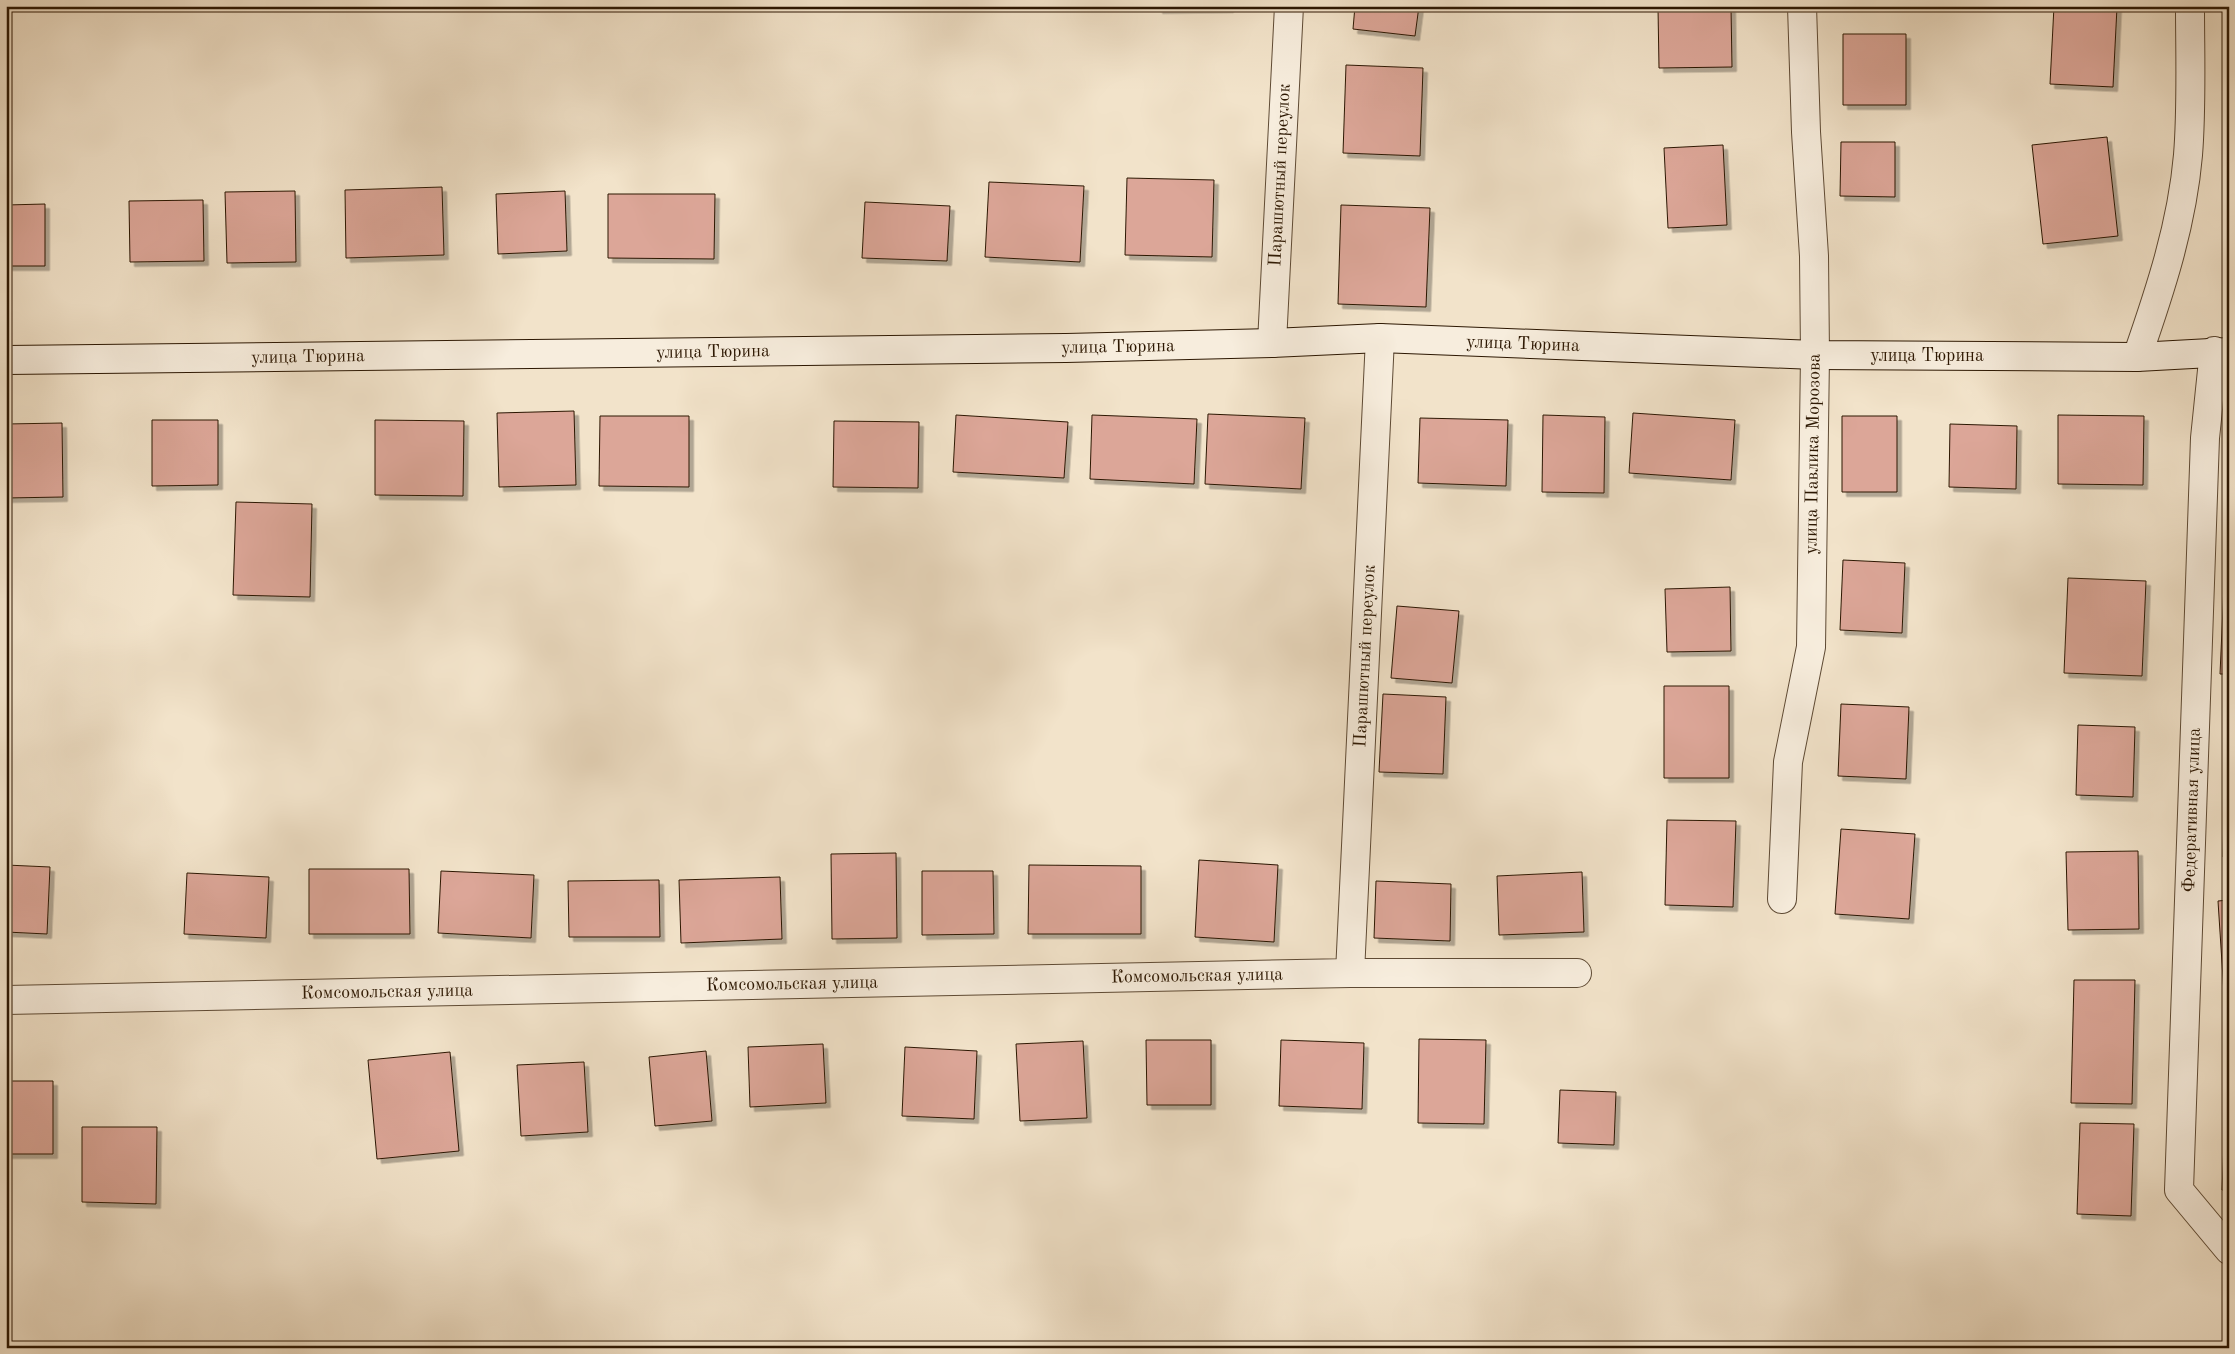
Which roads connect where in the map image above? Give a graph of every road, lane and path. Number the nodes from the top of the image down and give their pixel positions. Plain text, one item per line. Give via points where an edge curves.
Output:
1 (1289, 6) edge
2 (1802, 6) edge
3 (2190, 6) edge
4 (1380, 338) junction
5 (1272, 343) junction
6 (2221, 352) edge
7 (1815, 355) junction
8 (2137, 357) junction
9 (6, 360) edge
10 (1782, 899) dead end
11 (1350, 973) junction
12 (1577, 973) dead end
13 (6, 1000) edge
14 (2229, 1250) edge

1 - 5 street, Парашютный переулок
2 - 7 street, улица Павлика Морозова via 1814,256
3 - 8 street via 2188,154 2179,220 2162,284
4 - 5 street, улица Тюрина
4 - 7 street, улица Тюрина
4 - 11 street, Парашютный переулок
5 - 9 street, улица Тюрина
6 - 8 street, улица Тюрина
6 - 14 street, Федеративная улица via 2206,438 2179,1190
7 - 8 street, улица Тюрина
7 - 10 street, улица Павлика Морозова via 1811,647 1788,762
11 - 12 street, Комсомольская улица
11 - 13 street, Комсомольская улица

